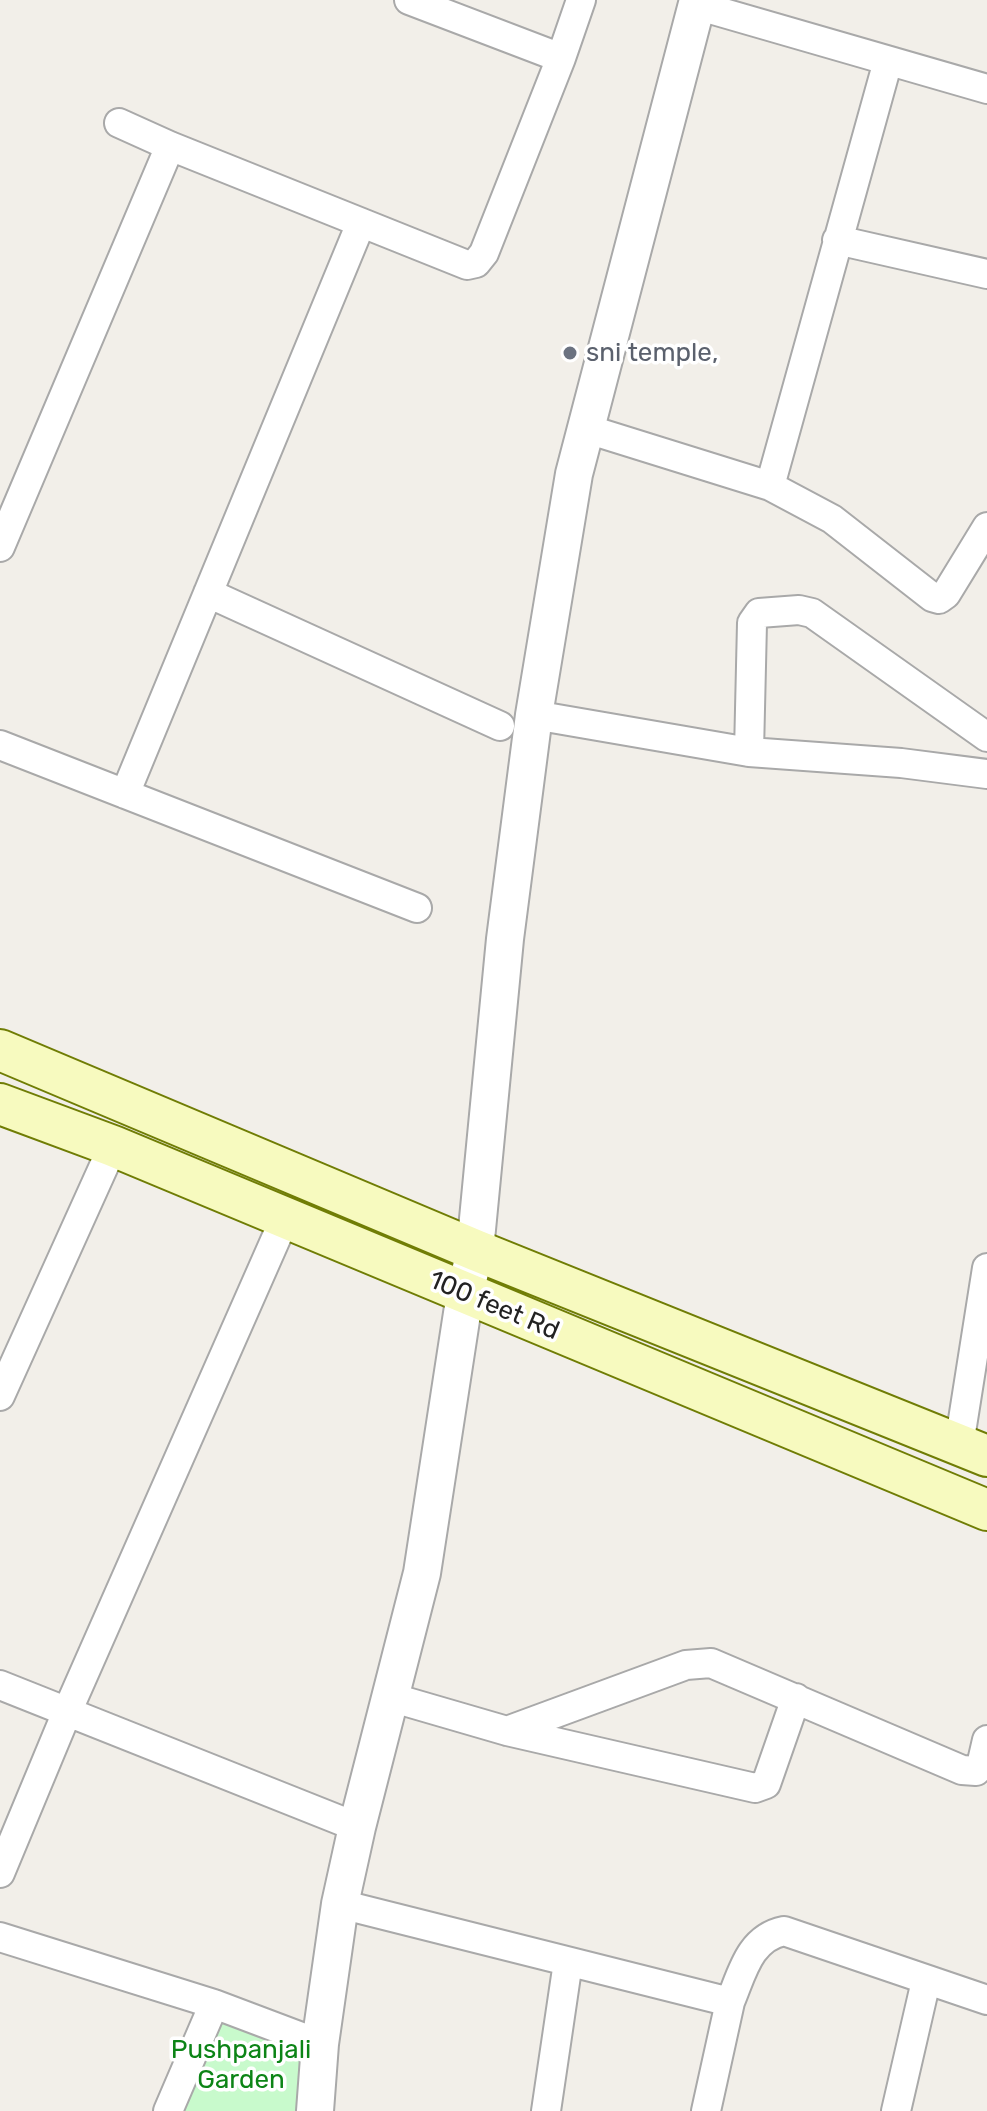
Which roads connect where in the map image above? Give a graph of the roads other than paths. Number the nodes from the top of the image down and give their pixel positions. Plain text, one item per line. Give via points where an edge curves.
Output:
1 (581, 0) edge
2 (422, 2) edge
3 (697, 3) edge
4 (561, 58) junction
5 (888, 61) junction
6 (987, 89) edge
7 (119, 123) dead end
8 (170, 146) junction
9 (361, 223) junction
10 (837, 240) junction
11 (987, 274) edge
12 (587, 429) junction
13 (770, 486) junction
14 (987, 527) edge
15 (0, 547) edge
16 (208, 593) junction
17 (517, 720) junction
18 (987, 737) edge
19 (0, 745) edge
20 (749, 752) junction
21 (987, 774) edge
22 (125, 794) junction
23 (417, 908) dead end
24 (0, 1050) edge
25 (0, 1104) edge
26 (113, 1146) junction
27 (285, 1218) junction
28 (475, 1250) junction
29 (987, 1268) edge
30 (465, 1294) junction
31 (0, 1396) edge
32 (973, 1450) edge
33 (987, 1510) edge
34 (0, 1685) edge
35 (390, 1697) junction
36 (796, 1698) junction
37 (67, 1712) junction
38 (507, 1731) junction
39 (987, 1740) edge
40 (357, 1827) junction
41 (0, 1873) edge
42 (340, 1904) junction
43 (0, 1937) edge
44 (568, 1962) junction
45 (926, 1981) junction
46 (987, 2000) edge
47 (730, 2002) junction
48 (214, 2004) junction
49 (320, 2044) junction
50 (168, 2111) edge
51 (315, 2111) edge
52 (546, 2111) edge
53 (706, 2111) edge
54 (896, 2111) edge

1 - 4 street
2 - 4 street
3 - 5 street
3 - 12 street
4 - 9 street via 476,263 467,265
5 - 6 street
5 - 10 street
7 - 8 street
8 - 9 street
8 - 15 street
9 - 16 street
10 - 11 street
10 - 13 street
12 - 13 street
12 - 17 street
13 - 14 street via 832,519 939,599
16 - 17 street
16 - 22 street
17 - 20 street
17 - 28 street via 505,939
18 - 20 street via 812,613 799,610 759,613 752,623
19 - 22 street
20 - 21 street
22 - 23 street
24 - 28 main road
25 - 26 main road, 100 feet Rd
26 - 27 main road, 100 feet Rd
26 - 31 street
27 - 30 main road, 100 feet Rd
27 - 37 street
28 - 30 street
28 - 32 main road
29 - 32 street
30 - 33 main road, 100 feet Rd
30 - 35 street via 422,1573
34 - 37 street
35 - 38 street
35 - 40 street
36 - 38 street via 711,1663 686,1665
36 - 38 street via 762,1788
36 - 39 street via 968,1772 981,1766
37 - 40 street
37 - 41 street
40 - 42 street
42 - 44 street
42 - 49 street
43 - 48 street
44 - 47 street
44 - 52 street
45 - 46 street
45 - 47 street via 784,1931 769,1934 754,1947
45 - 54 street
47 - 53 street
48 - 49 street
48 - 50 street
49 - 51 street

